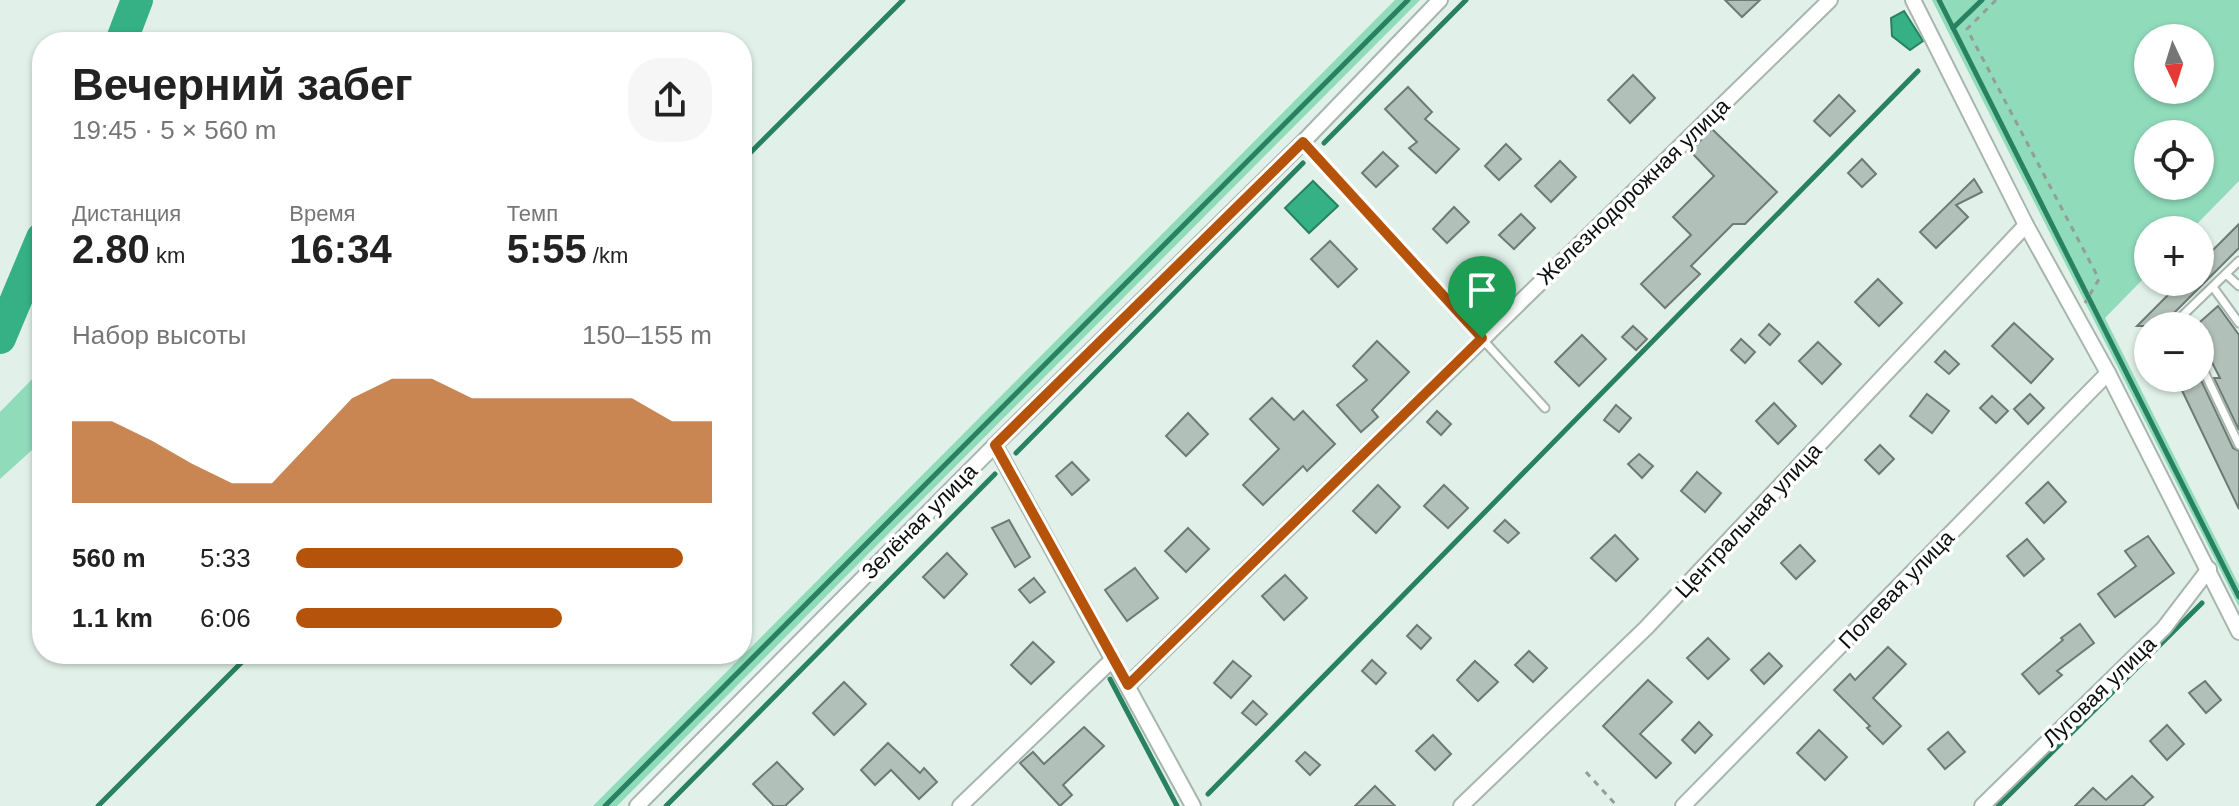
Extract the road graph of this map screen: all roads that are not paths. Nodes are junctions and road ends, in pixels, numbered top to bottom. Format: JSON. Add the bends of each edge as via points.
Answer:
{"nodes":[{"id":1,"x":1440,"y":0,"type":"edge"},
{"id":2,"x":1830,"y":0,"type":"edge"},
{"id":3,"x":1913,"y":0,"type":"edge"},
{"id":4,"x":1303,"y":142,"type":"junction"},
{"id":5,"x":2026,"y":225,"type":"junction"},
{"id":6,"x":2239,"y":261,"type":"edge"},
{"id":7,"x":2226,"y":274,"type":"junction"},
{"id":8,"x":2214,"y":286,"type":"edge"},
{"id":9,"x":2239,"y":286,"type":"edge"},
{"id":10,"x":2214,"y":288,"type":"edge"},
{"id":11,"x":2203,"y":296,"type":"edge"},
{"id":12,"x":2186,"y":312,"type":"edge"},
{"id":13,"x":2239,"y":323,"type":"edge"},
{"id":14,"x":1482,"y":338,"type":"junction"},
{"id":15,"x":2108,"y":373,"type":"junction"},
{"id":16,"x":2214,"y":392,"type":"edge"},
{"id":17,"x":1545,"y":408,"type":"dead end"},
{"id":18,"x":995,"y":445,"type":"junction"},
{"id":19,"x":2239,"y":445,"type":"edge"},
{"id":20,"x":2209,"y":569,"type":"junction"},
{"id":21,"x":2239,"y":632,"type":"edge"},
{"id":22,"x":1113,"y":659,"type":"junction"},
{"id":23,"x":1128,"y":685,"type":"junction"},
{"id":24,"x":637,"y":806,"type":"edge"},
{"id":25,"x":960,"y":806,"type":"edge"},
{"id":26,"x":1193,"y":806,"type":"edge"},
{"id":27,"x":1461,"y":806,"type":"edge"},
{"id":28,"x":1683,"y":806,"type":"edge"},
{"id":29,"x":1982,"y":806,"type":"edge"}],
"edges":[{"from":1,"to":4,"type":"street","name":"Зелёная улица"},
{"from":2,"to":14,"type":"street","name":"Железнодорожная улица"},
{"from":3,"to":5,"type":"street"},
{"from":4,"to":14,"type":"lane"},
{"from":4,"to":18,"type":"street","name":"Зелёная улица"},
{"from":5,"to":15,"type":"street"},
{"from":5,"to":27,"type":"street","name":"Центральная улица","via":[[1646,628]]},
{"from":6,"to":7,"type":"lane"},
{"from":7,"to":8,"type":"lane"},
{"from":7,"to":9,"type":"lane"},
{"from":10,"to":13,"type":"lane"},
{"from":11,"to":12,"type":"lane"},
{"from":14,"to":17,"type":"lane"},
{"from":14,"to":23,"type":"street","name":"Железнодорожная улица"},
{"from":15,"to":20,"type":"street"},
{"from":15,"to":28,"type":"street","name":"Полевая улица"},
{"from":16,"to":19,"type":"lane"},
{"from":18,"to":22,"type":"street"},
{"from":18,"to":24,"type":"street","name":"Зелёная улица"},
{"from":20,"to":21,"type":"street"},
{"from":20,"to":29,"type":"street","name":"Луговая улица","via":[[2164,628]]},
{"from":22,"to":23,"type":"street"},
{"from":22,"to":25,"type":"street"},
{"from":23,"to":26,"type":"street"}]}
